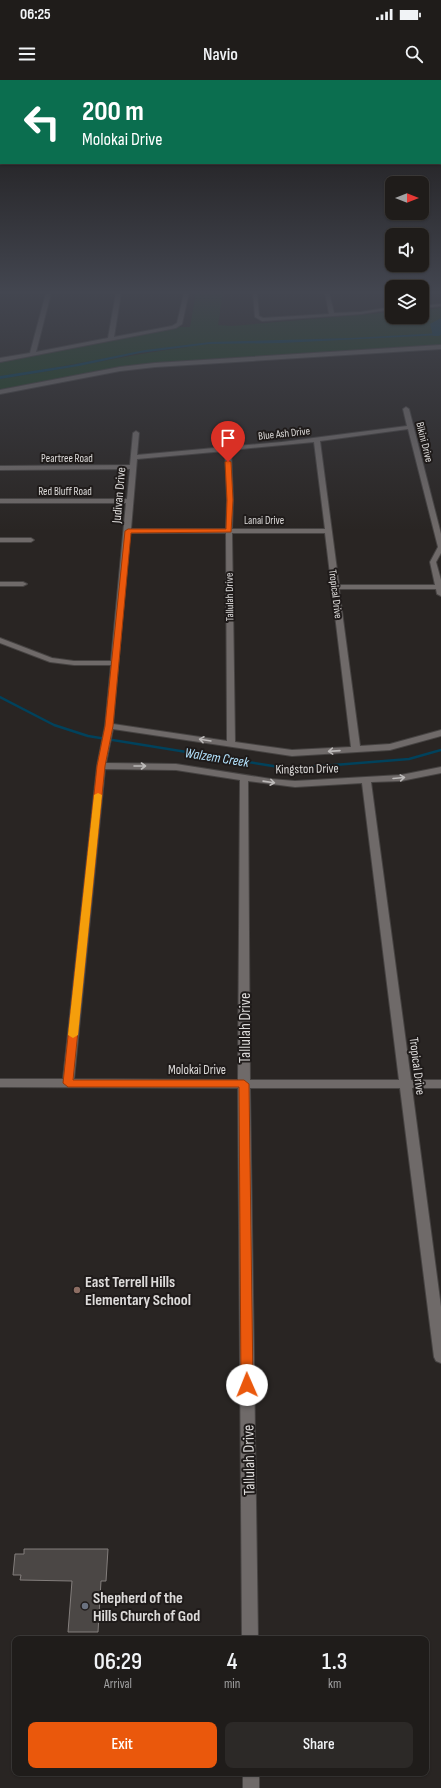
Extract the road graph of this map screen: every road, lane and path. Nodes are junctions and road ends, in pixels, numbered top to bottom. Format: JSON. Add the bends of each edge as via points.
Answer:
{"nodes":[{"id":1,"x":106,"y":372,"type":"edge"},
{"id":2,"x":0,"y":392,"type":"edge"},
{"id":3,"x":406,"y":410,"type":"dead end"},
{"id":4,"x":411,"y":427,"type":"junction"},
{"id":5,"x":136,"y":433,"type":"dead end"},
{"id":6,"x":317,"y":440,"type":"junction"},
{"id":7,"x":228,"y":449,"type":"junction"},
{"id":8,"x":135,"y":457,"type":"junction"},
{"id":9,"x":0,"y":468,"type":"edge"},
{"id":10,"x":134,"y":468,"type":"junction"},
{"id":11,"x":0,"y":501,"type":"edge"},
{"id":12,"x":130,"y":501,"type":"junction"},
{"id":13,"x":128,"y":531,"type":"junction"},
{"id":14,"x":229,"y":531,"type":"junction"},
{"id":15,"x":328,"y":531,"type":"junction"},
{"id":16,"x":0,"y":540,"type":"edge"},
{"id":17,"x":31,"y":540,"type":"dead end"},
{"id":18,"x":0,"y":584,"type":"edge"},
{"id":19,"x":23,"y":584,"type":"dead end"},
{"id":20,"x":335,"y":587,"type":"junction"},
{"id":21,"x":440,"y":587,"type":"edge"},
{"id":22,"x":441,"y":594,"type":"edge"},
{"id":23,"x":0,"y":640,"type":"edge"},
{"id":24,"x":115,"y":662,"type":"junction"},
{"id":25,"x":108,"y":730,"type":"junction"},
{"id":26,"x":441,"y":733,"type":"edge"},
{"id":27,"x":231,"y":744,"type":"junction"},
{"id":28,"x":356,"y":749,"type":"junction"},
{"id":29,"x":101,"y":766,"type":"junction"},
{"id":30,"x":441,"y":770,"type":"edge"},
{"id":31,"x":244,"y":778,"type":"junction"},
{"id":32,"x":366,"y":779,"type":"junction"},
{"id":33,"x":0,"y":1083,"type":"edge"},
{"id":34,"x":68,"y":1083,"type":"junction"},
{"id":35,"x":244,"y":1084,"type":"junction"},
{"id":36,"x":406,"y":1084,"type":"junction"},
{"id":37,"x":441,"y":1084,"type":"edge"},
{"id":38,"x":441,"y":1357,"type":"edge"},
{"id":39,"x":250,"y":1636,"type":"edge"},
{"id":40,"x":251,"y":1776,"type":"edge"},
{"id":41,"x":252,"y":1788,"type":"edge"}],
"edges":[{"from":1,"to":2,"type":"street"},
{"from":3,"to":4,"type":"street","name":"Bikini Drive"},
{"from":4,"to":6,"type":"street","name":"Blue Ash Drive"},
{"from":4,"to":21,"type":"street","name":"Bikini Drive","via":[[440,547],[433,562]]},
{"from":5,"to":8,"type":"street","name":"Judivan Drive"},
{"from":6,"to":7,"type":"street","name":"Blue Ash Drive"},
{"from":6,"to":15,"type":"street","name":"Tropical Drive"},
{"from":7,"to":8,"type":"street","name":"Blue Ash Drive"},
{"from":7,"to":14,"type":"street","name":"Tallulah Drive"},
{"from":8,"to":10,"type":"street","name":"Judivan Drive"},
{"from":9,"to":10,"type":"street","name":"Peartree Road"},
{"from":10,"to":12,"type":"street","name":"Judivan Drive"},
{"from":11,"to":12,"type":"street","name":"Red Bluff Road"},
{"from":12,"to":13,"type":"street","name":"Judivan Drive"},
{"from":13,"to":14,"type":"street","name":"Lanai Drive"},
{"from":13,"to":24,"type":"street","name":"Judivan Drive"},
{"from":14,"to":15,"type":"street","name":"Lanai Drive"},
{"from":14,"to":27,"type":"street","name":"Tallulah Drive"},
{"from":15,"to":20,"type":"street","name":"Tropical Drive"},
{"from":16,"to":17,"type":"street"},
{"from":18,"to":19,"type":"street"},
{"from":20,"to":21,"type":"street"},
{"from":20,"to":28,"type":"street","name":"Tropical Drive"},
{"from":21,"to":22,"type":"street","name":"Bikini Drive"},
{"from":23,"to":24,"type":"street","via":[[50,660]]},
{"from":24,"to":25,"type":"street","name":"Judivan Drive"},
{"from":27,"to":25,"type":"street","name":"Kingston Drive","one_way":true},
{"from":25,"to":29,"type":"street","name":"Judivan Drive"},
{"from":26,"to":28,"type":"street","name":"Kingston Drive","via":[[390,747]]},
{"from":28,"to":27,"type":"street","name":"Kingston Drive","one_way":true,"via":[[292,753]]},
{"from":29,"to":31,"type":"street","name":"Kingston Drive","one_way":true,"via":[[170,767]]},
{"from":29,"to":34,"type":"street","name":"Judivan Drive"},
{"from":32,"to":30,"type":"street","name":"Kingston Drive","one_way":true,"via":[[401,778]]},
{"from":31,"to":32,"type":"street","name":"Kingston Drive","one_way":true,"via":[[295,784]]},
{"from":31,"to":35,"type":"street","name":"Tallulah Drive"},
{"from":32,"to":36,"type":"street","name":"Tropical Drive"},
{"from":33,"to":34,"type":"street","name":"Molokai Drive"},
{"from":34,"to":35,"type":"street","name":"Molokai Drive"},
{"from":35,"to":36,"type":"street","name":"Molokai Drive"},
{"from":35,"to":39,"type":"street","name":"Tallulah Drive"},
{"from":36,"to":37,"type":"street","name":"Molokai Drive"},
{"from":36,"to":38,"type":"street","name":"Tropical Drive"},
{"from":40,"to":41,"type":"street"}]}
